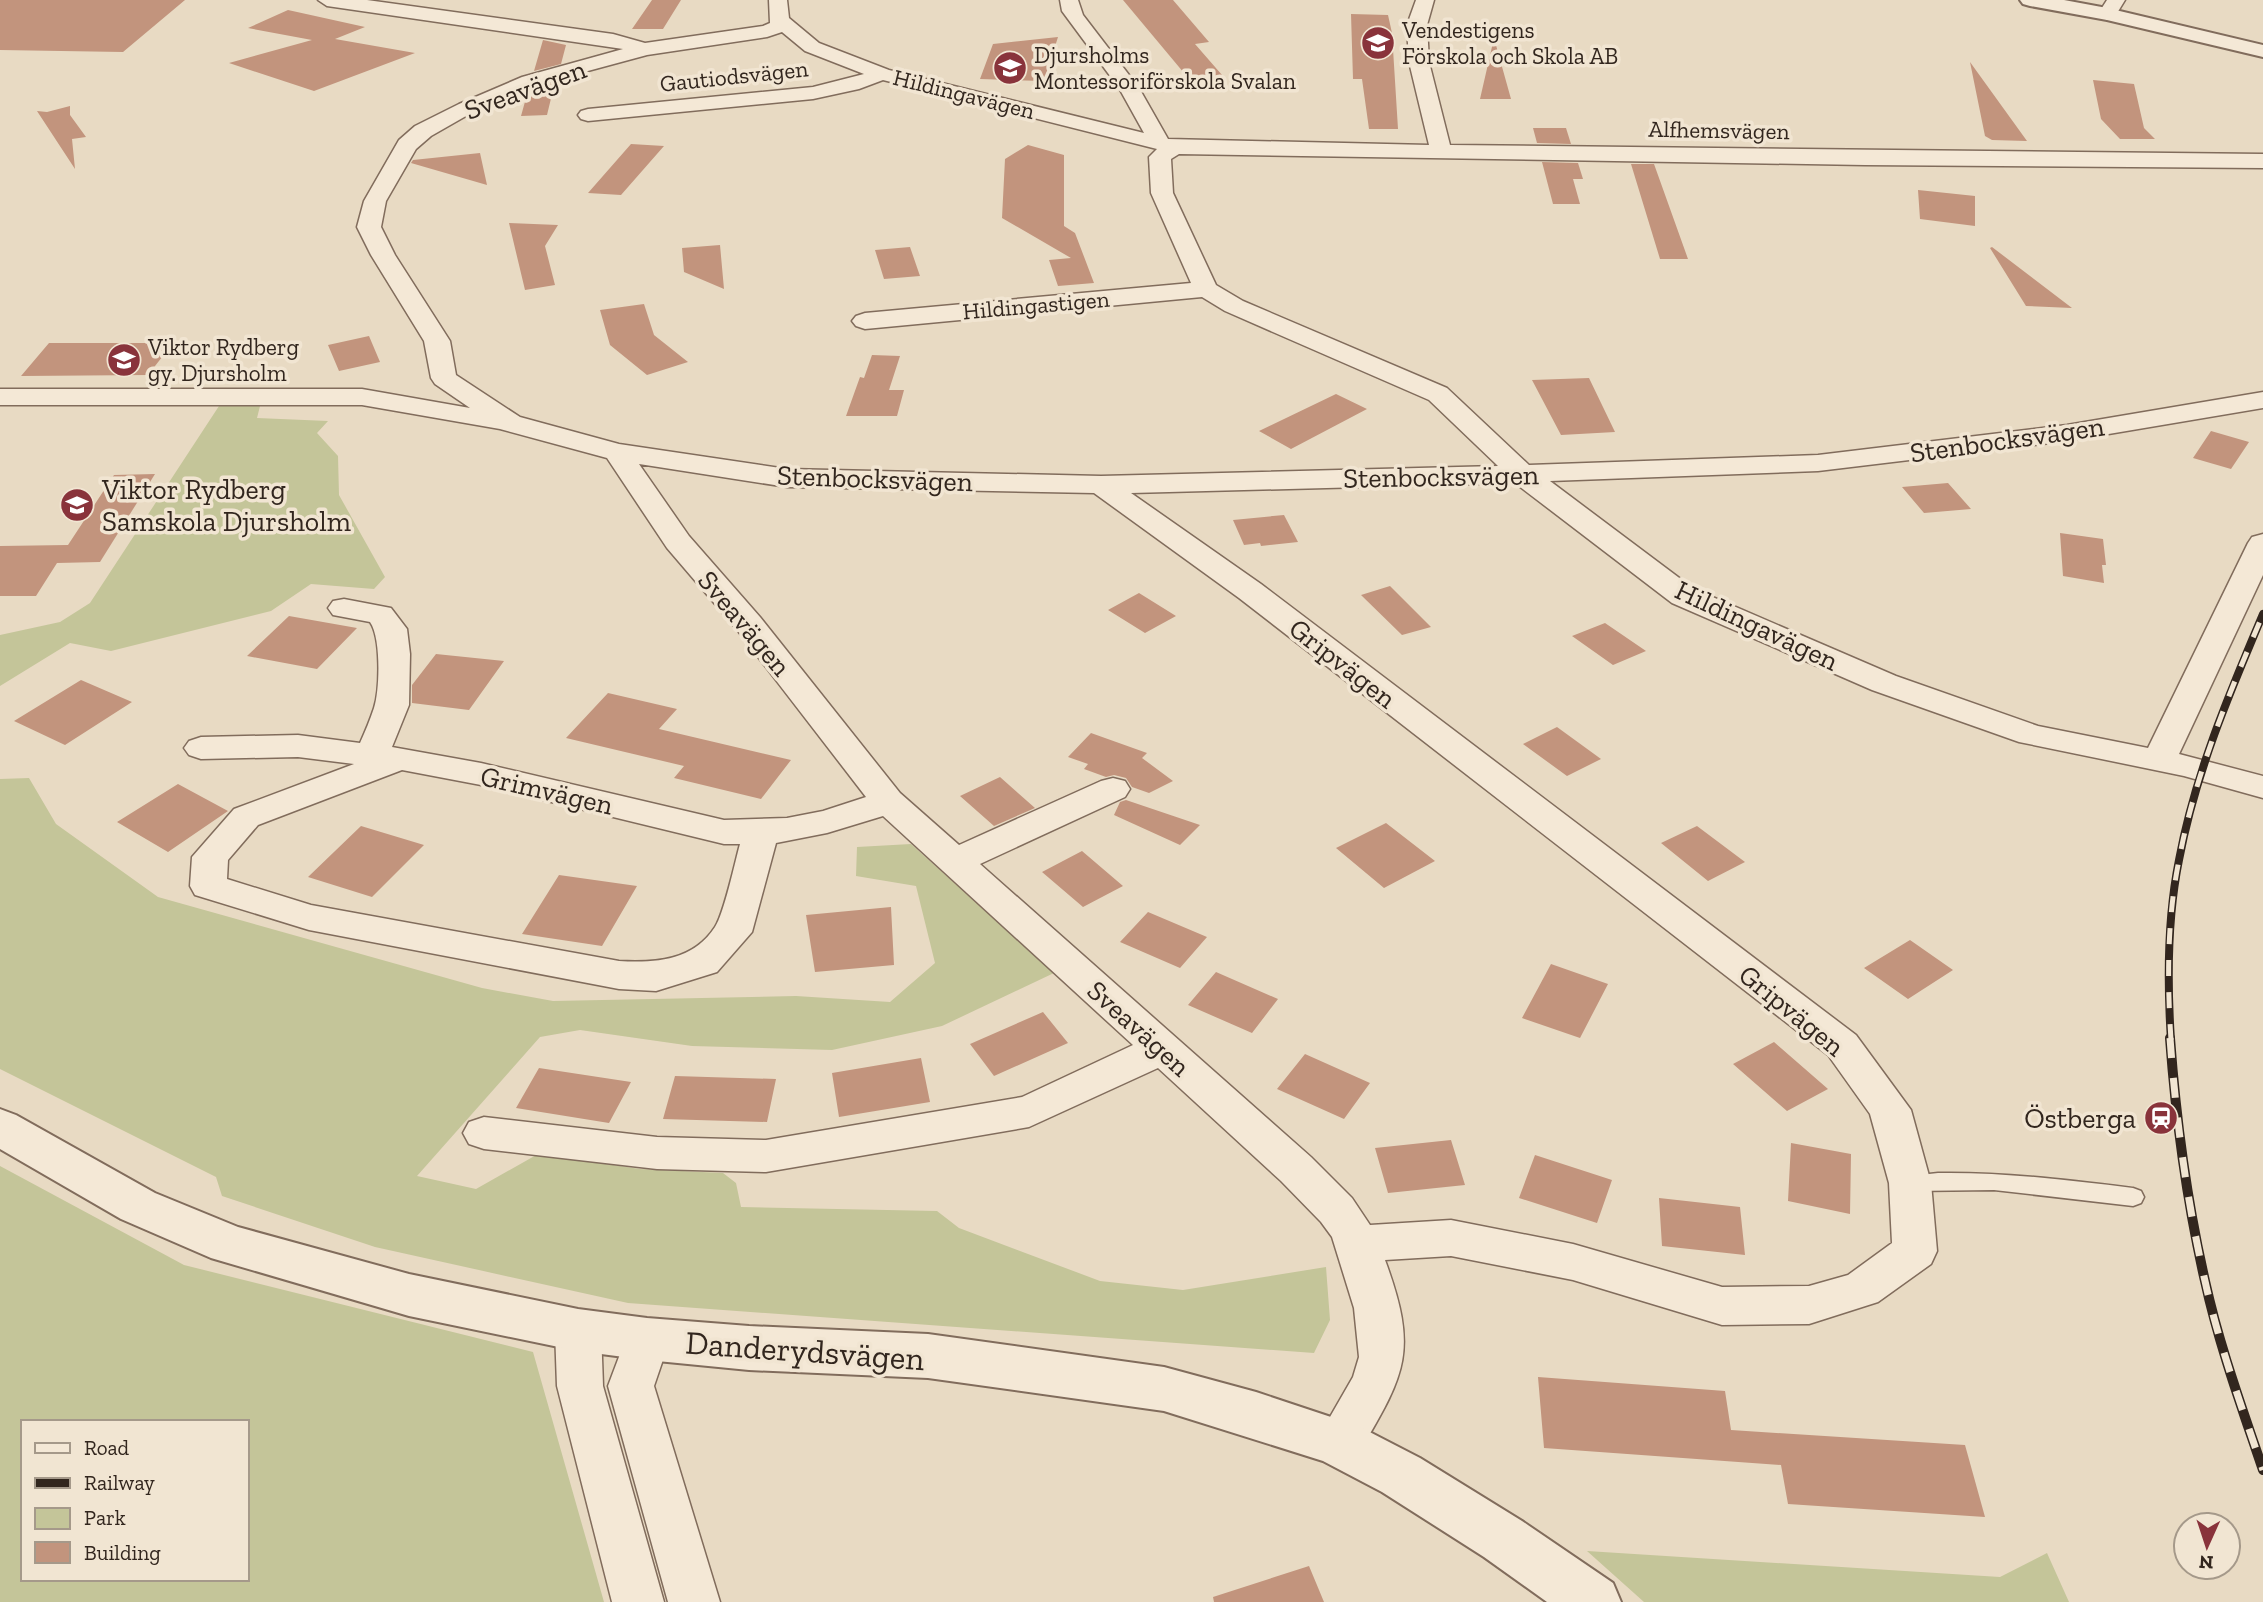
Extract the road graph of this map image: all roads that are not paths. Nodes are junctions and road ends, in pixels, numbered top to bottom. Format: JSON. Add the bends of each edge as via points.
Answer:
{"nodes":[{"id":1,"x":327,"y":0,"type":"edge"},
{"id":2,"x":1069,"y":0,"type":"edge"},
{"id":3,"x":1425,"y":0,"type":"edge"},
{"id":4,"x":2030,"y":0,"type":"edge"},
{"id":5,"x":2111,"y":7,"type":"edge"},
{"id":6,"x":779,"y":10,"type":"edge"},
{"id":7,"x":645,"y":49,"type":"junction"},
{"id":8,"x":2263,"y":51,"type":"edge"},
{"id":9,"x":882,"y":74,"type":"junction"},
{"id":10,"x":588,"y":115,"type":"dead end"},
{"id":11,"x":1166,"y":144,"type":"junction"},
{"id":12,"x":1441,"y":151,"type":"junction"},
{"id":13,"x":2263,"y":161,"type":"edge"},
{"id":14,"x":1206,"y":289,"type":"junction"},
{"id":15,"x":865,"y":321,"type":"dead end"},
{"id":16,"x":444,"y":378,"type":"junction"},
{"id":17,"x":0,"y":397,"type":"edge"},
{"id":18,"x":362,"y":397,"type":"junction"},
{"id":19,"x":2263,"y":400,"type":"edge"},
{"id":20,"x":510,"y":423,"type":"junction"},
{"id":21,"x":617,"y":452,"type":"junction"},
{"id":22,"x":1522,"y":474,"type":"junction"},
{"id":23,"x":1101,"y":485,"type":"junction"},
{"id":24,"x":2263,"y":543,"type":"edge"},
{"id":25,"x":344,"y":608,"type":"dead end"},
{"id":26,"x":201,"y":748,"type":"dead end"},
{"id":27,"x":386,"y":757,"type":"junction"},
{"id":28,"x":2159,"y":760,"type":"junction"},
{"id":29,"x":2263,"y":788,"type":"edge"},
{"id":30,"x":1112,"y":789,"type":"dead end"},
{"id":31,"x":888,"y":802,"type":"junction"},
{"id":32,"x":761,"y":834,"type":"junction"},
{"id":33,"x":954,"y":862,"type":"junction"},
{"id":34,"x":1162,"y":1049,"type":"junction"},
{"id":35,"x":0,"y":1127,"type":"edge"},
{"id":36,"x":484,"y":1133,"type":"dead end"},
{"id":37,"x":1910,"y":1183,"type":"junction"},
{"id":38,"x":2133,"y":1197,"type":"dead end"},
{"id":39,"x":1355,"y":1244,"type":"junction"},
{"id":40,"x":578,"y":1330,"type":"junction"},
{"id":41,"x":647,"y":1339,"type":"junction"},
{"id":42,"x":1339,"y":1443,"type":"junction"},
{"id":43,"x":638,"y":1602,"type":"edge"},
{"id":44,"x":694,"y":1602,"type":"edge"},
{"id":45,"x":1593,"y":1602,"type":"edge"}],
"edges":[{"from":1,"to":7,"type":"street","via":[[613,40]]},
{"from":2,"to":11,"type":"street","via":[[1074,16]]},
{"from":3,"to":12,"type":"street","via":[[1417,25],[1419,62]]},
{"from":4,"to":5,"type":"street"},
{"from":5,"to":8,"type":"street"},
{"from":6,"to":7,"type":"street","name":"Sveavägen","via":[[780,26],[767,31]]},
{"from":6,"to":9,"type":"street","name":"Hildingavägen","via":[[812,47]]},
{"from":7,"to":16,"type":"street","name":"Sveavägen","via":[[499,92],[423,131],[407,145],[374,201],[369,226],[437,341]]},
{"from":9,"to":10,"type":"street","name":"Gautiodsvägen","via":[[813,93]]},
{"from":9,"to":11,"type":"street","name":"Hildingavägen"},
{"from":11,"to":12,"type":"street","name":"Alfhemsvägen"},
{"from":11,"to":14,"type":"street","via":[[1160,157],[1162,193]]},
{"from":12,"to":13,"type":"street","name":"Alfhemsvägen"},
{"from":14,"to":15,"type":"street","name":"Hildingastigen"},
{"from":14,"to":22,"type":"street","name":"Hildingavägen","via":[[1234,306],[1438,394]]},
{"from":16,"to":18,"type":"street"},
{"from":16,"to":20,"type":"street"},
{"from":17,"to":18,"type":"street"},
{"from":18,"to":20,"type":"street"},
{"from":19,"to":22,"type":"street","name":"Stenbocksvägen","via":[[2067,433],[1818,463]]},
{"from":20,"to":21,"type":"street"},
{"from":21,"to":23,"type":"street","name":"Stenbocksvägen","via":[[787,478]]},
{"from":21,"to":31,"type":"street","name":"Sveavägen","via":[[678,542],[749,624]]},
{"from":22,"to":23,"type":"street","name":"Stenbocksvägen"},
{"from":22,"to":28,"type":"street","name":"Hildingavägen","via":[[1683,596],[1738,621],[1884,683],[2031,735]]},
{"from":23,"to":37,"type":"street","name":"Gripvägen","via":[[1250,591],[1842,1045],[1890,1110]]},
{"from":24,"to":28,"type":"street"},
{"from":25,"to":27,"type":"street","via":[[380,615],[391,629],[394,654]]},
{"from":26,"to":27,"type":"street","name":"Grimvägen","via":[[298,746]]},
{"from":27,"to":32,"type":"street","name":"Grimvägen","via":[[481,774],[724,832]]},
{"from":27,"to":32,"type":"street","via":[[246,817],[210,857],[208,886],[309,917],[620,975],[656,977],[703,962],[733,932]]},
{"from":28,"to":29,"type":"street","name":"Hildingavägen"},
{"from":30,"to":33,"type":"street"},
{"from":31,"to":32,"type":"street","name":"Grimvägen","via":[[840,820]]},
{"from":31,"to":33,"type":"street","name":"Sveavägen"},
{"from":33,"to":34,"type":"street","name":"Sveavägen"},
{"from":34,"to":36,"type":"street","via":[[1029,1111],[766,1156],[657,1153]]},
{"from":34,"to":39,"type":"street","name":"Sveavägen","via":[[1296,1169],[1347,1222]]},
{"from":35,"to":40,"type":"street","name":"Danderydsvägen","via":[[138,1206],[228,1244],[410,1296]]},
{"from":37,"to":38,"type":"lane","via":[[1956,1179],[2038,1184]]},
{"from":37,"to":39,"type":"street","name":"Gripvägen","via":[[1915,1251],[1862,1289],[1809,1305],[1722,1306],[1573,1262],[1451,1238]]},
{"from":39,"to":42,"type":"street","name":"Sveavägen","via":[[1381,1325],[1382,1359]]},
{"from":40,"to":41,"type":"street","name":"Danderydsvägen"},
{"from":40,"to":43,"type":"street","via":[[580,1386]]},
{"from":41,"to":42,"type":"street","name":"Danderydsvägen","via":[[928,1356],[1164,1389]]},
{"from":41,"to":44,"type":"street","via":[[631,1386]]},
{"from":42,"to":45,"type":"street","name":"Danderydsvägen","via":[[1412,1482]]}]}
